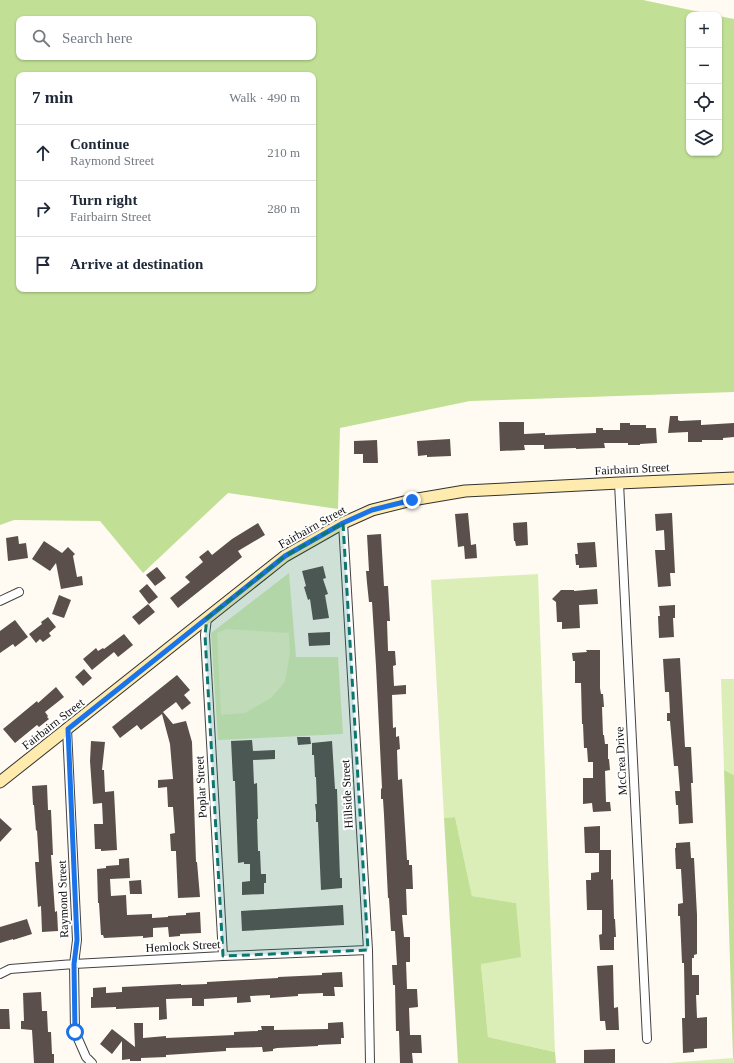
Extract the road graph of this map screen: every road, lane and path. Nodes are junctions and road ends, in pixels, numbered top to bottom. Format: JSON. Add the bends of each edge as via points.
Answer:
{"nodes":[{"id":1,"x":734,"y":478,"type":"edge"},
{"id":2,"x":619,"y":483,"type":"junction"},
{"id":3,"x":343,"y":523,"type":"junction"},
{"id":4,"x":19,"y":592,"type":"dead end"},
{"id":5,"x":0,"y":601,"type":"edge"},
{"id":6,"x":207,"y":618,"type":"junction"},
{"id":7,"x":68,"y":729,"type":"junction"},
{"id":8,"x":0,"y":782,"type":"edge"},
{"id":9,"x":368,"y":950,"type":"junction"},
{"id":10,"x":223,"y":956,"type":"junction"},
{"id":11,"x":74,"y":964,"type":"junction"},
{"id":12,"x":0,"y":974,"type":"edge"},
{"id":13,"x":648,"y":1039,"type":"dead end"},
{"id":14,"x":92,"y":1063,"type":"edge"},
{"id":15,"x":370,"y":1063,"type":"edge"}],
"edges":[{"from":1,"to":2,"type":"main road","name":"Fairbairn Street"},
{"from":2,"to":3,"type":"main road","name":"Fairbairn Street","via":[[465,492],[412,500],[372,510]]},
{"from":2,"to":13,"type":"street","name":"McCrea Drive"},
{"from":3,"to":6,"type":"main road","name":"Fairbairn Street","via":[[285,556]]},
{"from":3,"to":9,"type":"street","name":"Hillside Street"},
{"from":4,"to":5,"type":"street"},
{"from":6,"to":7,"type":"main road","name":"Fairbairn Street"},
{"from":6,"to":10,"type":"street","name":"Poplar Street","via":[[205,635]]},
{"from":7,"to":8,"type":"main road","name":"Fairbairn Street"},
{"from":7,"to":11,"type":"street","name":"Raymond Street","via":[[77,940]]},
{"from":9,"to":10,"type":"street","name":"Hemlock Street"},
{"from":9,"to":15,"type":"street","name":"Hillside Street"},
{"from":10,"to":11,"type":"street","name":"Hemlock Street"},
{"from":11,"to":12,"type":"street","name":"Hemlock Street","via":[[10,969]]},
{"from":11,"to":14,"type":"street","name":"Raymond Street","via":[[75,1032],[86,1057]]}]}
